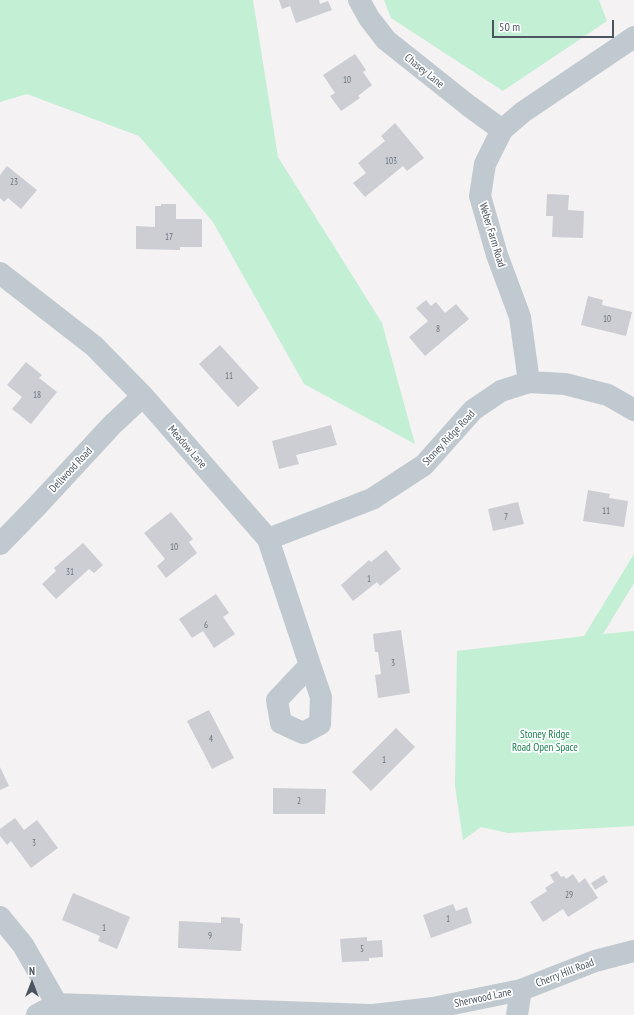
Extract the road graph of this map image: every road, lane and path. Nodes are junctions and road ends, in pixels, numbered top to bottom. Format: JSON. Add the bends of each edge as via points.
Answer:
{"nodes":[{"id":1,"x":359,"y":0,"type":"edge"},
{"id":2,"x":634,"y":37,"type":"edge"},
{"id":3,"x":502,"y":130,"type":"junction"},
{"id":4,"x":0,"y":273,"type":"edge"},
{"id":5,"x":529,"y":382,"type":"junction"},
{"id":6,"x":143,"y":396,"type":"junction"},
{"id":7,"x":634,"y":410,"type":"edge"},
{"id":8,"x":268,"y":539,"type":"junction"},
{"id":9,"x":0,"y":544,"type":"edge"},
{"id":10,"x":310,"y":665,"type":"dead end"},
{"id":11,"x":0,"y":917,"type":"edge"},
{"id":12,"x":634,"y":952,"type":"edge"},
{"id":13,"x":521,"y":990,"type":"junction"},
{"id":14,"x":57,"y":1004,"type":"junction"},
{"id":15,"x":37,"y":1015,"type":"edge"},
{"id":16,"x":370,"y":1015,"type":"edge"},
{"id":17,"x":373,"y":1015,"type":"edge"},
{"id":18,"x":517,"y":1015,"type":"edge"}],
"edges":[{"from":1,"to":3,"type":"street","name":"Chasey Lane","via":[[386,40]]},
{"from":2,"to":3,"type":"street","name":"Weber Farm Road","via":[[523,112]]},
{"from":3,"to":5,"type":"street","name":"Weber Farm Road","via":[[485,164],[480,196],[497,255],[520,317]]},
{"from":4,"to":6,"type":"street","name":"Meadow Lane","via":[[94,346]]},
{"from":5,"to":7,"type":"street","name":"Stoney Ridge Road","via":[[565,384],[608,395]]},
{"from":5,"to":8,"type":"street","name":"Stoney Ridge Road","via":[[501,391],[474,410],[424,465],[372,499]]},
{"from":6,"to":8,"type":"street","name":"Meadow Lane"},
{"from":6,"to":9,"type":"street","name":"Dellwood Road","via":[[112,425]]},
{"from":8,"to":10,"type":"street","name":"Meadow Lane"},
{"from":11,"to":14,"type":"street","via":[[23,945]]},
{"from":12,"to":13,"type":"street","name":"Cherry Hill Road","via":[[595,961]]},
{"from":13,"to":17,"type":"street","name":"Sherwood Lane","via":[[433,1008]]},
{"from":13,"to":18,"type":"street"},
{"from":14,"to":15,"type":"street"},
{"from":14,"to":16,"type":"street"}]}
